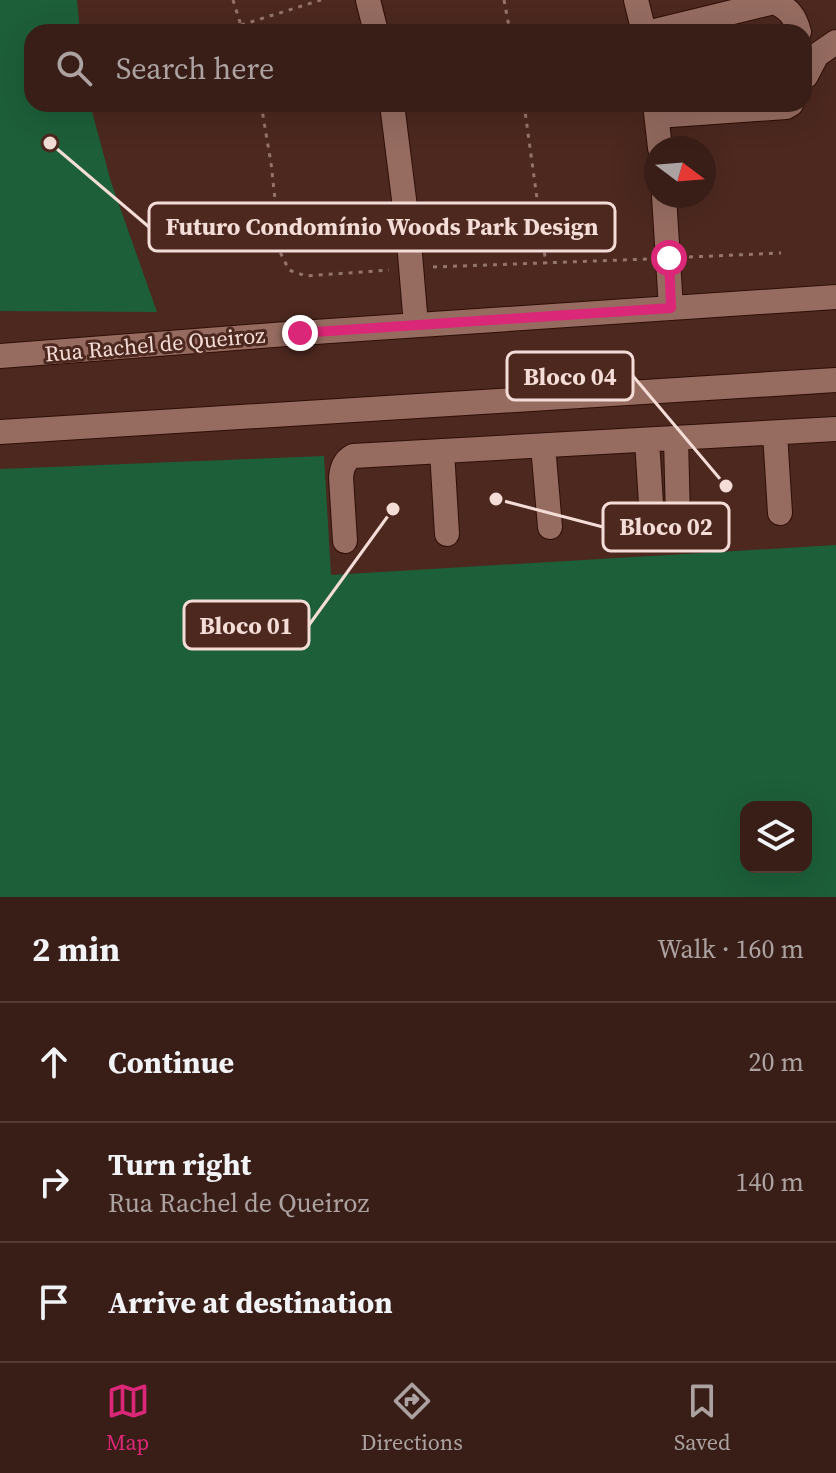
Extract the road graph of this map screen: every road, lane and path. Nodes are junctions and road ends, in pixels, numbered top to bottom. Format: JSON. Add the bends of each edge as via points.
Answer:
{"nodes":[{"id":1,"x":233,"y":0,"type":"edge"},
{"id":2,"x":321,"y":0,"type":"edge"},
{"id":3,"x":368,"y":0,"type":"edge"},
{"id":4,"x":504,"y":0,"type":"edge"},
{"id":5,"x":636,"y":0,"type":"edge"},
{"id":6,"x":241,"y":24,"type":"edge"},
{"id":7,"x":244,"y":24,"type":"edge"},
{"id":8,"x":374,"y":24,"type":"edge"},
{"id":9,"x":508,"y":24,"type":"edge"},
{"id":10,"x":642,"y":24,"type":"edge"},
{"id":11,"x":682,"y":24,"type":"edge"},
{"id":12,"x":798,"y":24,"type":"edge"},
{"id":13,"x":812,"y":39,"type":"edge"},
{"id":14,"x":812,"y":64,"type":"edge"},
{"id":15,"x":262,"y":112,"type":"edge"},
{"id":16,"x":393,"y":112,"type":"edge"},
{"id":17,"x":525,"y":112,"type":"edge"},
{"id":18,"x":656,"y":112,"type":"edge"},
{"id":19,"x":659,"y":136,"type":"edge"},
{"id":20,"x":665,"y":208,"type":"edge"},
{"id":21,"x":781,"y":253,"type":"dead end"},
{"id":22,"x":669,"y":258,"type":"junction"},
{"id":23,"x":546,"y":264,"type":"junction"},
{"id":24,"x":410,"y":268,"type":"junction"},
{"id":25,"x":836,"y":297,"type":"edge"},
{"id":26,"x":671,"y":308,"type":"junction"},
{"id":27,"x":416,"y":325,"type":"junction"},
{"id":28,"x":0,"y":356,"type":"edge"},
{"id":29,"x":836,"y":380,"type":"edge"},
{"id":30,"x":836,"y":429,"type":"edge"},
{"id":31,"x":0,"y":432,"type":"edge"},
{"id":32,"x":775,"y":433,"type":"junction"},
{"id":33,"x":676,"y":438,"type":"junction"},
{"id":34,"x":647,"y":440,"type":"junction"},
{"id":35,"x":543,"y":446,"type":"junction"},
{"id":36,"x":442,"y":451,"type":"junction"},
{"id":37,"x":780,"y":513,"type":"dead end"},
{"id":38,"x":678,"y":518,"type":"dead end"},
{"id":39,"x":652,"y":520,"type":"dead end"},
{"id":40,"x":550,"y":527,"type":"dead end"},
{"id":41,"x":447,"y":534,"type":"dead end"},
{"id":42,"x":345,"y":541,"type":"dead end"}],
"edges":[{"from":1,"to":6,"type":"path"},
{"from":2,"to":7,"type":"path"},
{"from":3,"to":8,"type":"street"},
{"from":4,"to":9,"type":"path"},
{"from":5,"to":10,"type":"street"},
{"from":11,"to":12,"type":"street","via":[[774,2]]},
{"from":13,"to":14,"type":"street","via":[[836,42]]},
{"from":15,"to":24,"type":"path","via":[[281,254],[289,270],[306,276]]},
{"from":16,"to":24,"type":"street"},
{"from":17,"to":23,"type":"path"},
{"from":18,"to":19,"type":"street"},
{"from":20,"to":22,"type":"street"},
{"from":21,"to":22,"type":"path"},
{"from":22,"to":23,"type":"path"},
{"from":22,"to":26,"type":"street"},
{"from":23,"to":24,"type":"path"},
{"from":24,"to":27,"type":"street"},
{"from":25,"to":26,"type":"street","name":"Rua Rachel de Queiroz"},
{"from":26,"to":27,"type":"street","name":"Rua Rachel de Queiroz"},
{"from":27,"to":28,"type":"street","name":"Rua Rachel de Queiroz"},
{"from":29,"to":31,"type":"street"},
{"from":30,"to":32,"type":"street"},
{"from":32,"to":33,"type":"street"},
{"from":32,"to":37,"type":"street"},
{"from":33,"to":34,"type":"street"},
{"from":33,"to":38,"type":"street"},
{"from":34,"to":35,"type":"street"},
{"from":34,"to":39,"type":"street"},
{"from":35,"to":36,"type":"street"},
{"from":35,"to":40,"type":"street"},
{"from":36,"to":41,"type":"street"},
{"from":36,"to":42,"type":"street","via":[[347,460],[341,477]]}]}
